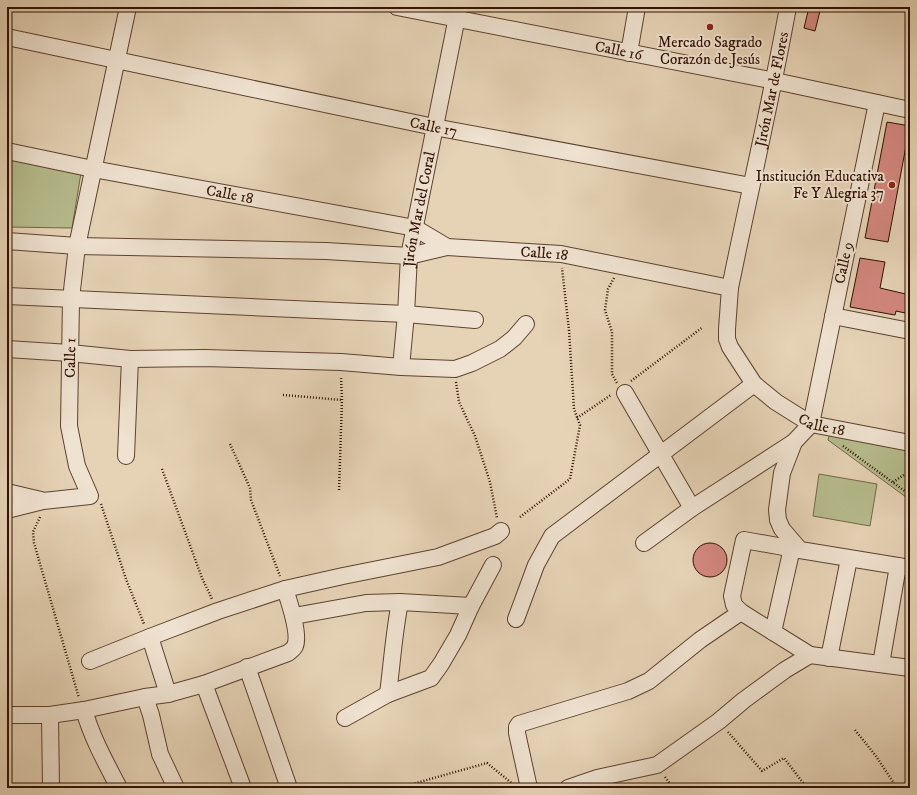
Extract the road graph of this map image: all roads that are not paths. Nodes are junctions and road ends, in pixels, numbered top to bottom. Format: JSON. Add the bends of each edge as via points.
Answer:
{"nodes":[{"id":1,"x":128,"y":7,"type":"edge"},
{"id":2,"x":397,"y":7,"type":"edge"},
{"id":3,"x":637,"y":7,"type":"edge"},
{"id":4,"x":788,"y":7,"type":"edge"},
{"id":5,"x":457,"y":13,"type":"edge"},
{"id":6,"x":7,"y":37,"type":"edge"},
{"id":7,"x":629,"y":53,"type":"junction"},
{"id":8,"x":118,"y":59,"type":"junction"},
{"id":9,"x":775,"y":81,"type":"junction"},
{"id":10,"x":877,"y":103,"type":"junction"},
{"id":11,"x":910,"y":110,"type":"edge"},
{"id":12,"x":434,"y":127,"type":"junction"},
{"id":13,"x":7,"y":151,"type":"edge"},
{"id":14,"x":93,"y":169,"type":"junction"},
{"id":15,"x":751,"y":186,"type":"junction"},
{"id":16,"x":415,"y":228,"type":"junction"},
{"id":17,"x":7,"y":241,"type":"edge"},
{"id":18,"x":77,"y":246,"type":"junction"},
{"id":19,"x":447,"y":247,"type":"junction"},
{"id":20,"x":409,"y":256,"type":"junction"},
{"id":21,"x":730,"y":288,"type":"junction"},
{"id":22,"x":7,"y":296,"type":"edge"},
{"id":23,"x":71,"y":299,"type":"junction"},
{"id":24,"x":406,"y":314,"type":"junction"},
{"id":25,"x":832,"y":316,"type":"junction"},
{"id":26,"x":475,"y":320,"type":"dead end"},
{"id":27,"x":526,"y":324,"type":"dead end"},
{"id":28,"x":910,"y":331,"type":"edge"},
{"id":29,"x":7,"y":349,"type":"edge"},
{"id":30,"x":70,"y":353,"type":"junction"},
{"id":31,"x":130,"y":359,"type":"junction"},
{"id":32,"x":401,"y":367,"type":"junction"},
{"id":33,"x":754,"y":384,"type":"junction"},
{"id":34,"x":621,"y":389,"type":"road end"},
{"id":35,"x":811,"y":424,"type":"junction"},
{"id":36,"x":794,"y":442,"type":"junction"},
{"id":37,"x":910,"y":443,"type":"edge"},
{"id":38,"x":126,"y":456,"type":"dead end"},
{"id":39,"x":660,"y":456,"type":"junction"},
{"id":40,"x":7,"y":492,"type":"edge"},
{"id":41,"x":43,"y":501,"type":"junction"},
{"id":42,"x":692,"y":508,"type":"junction"},
{"id":43,"x":7,"y":510,"type":"edge"},
{"id":44,"x":501,"y":532,"type":"road end"},
{"id":45,"x":644,"y":543,"type":"dead end"},
{"id":46,"x":796,"y":549,"type":"junction"},
{"id":47,"x":849,"y":559,"type":"junction"},
{"id":48,"x":493,"y":565,"type":"dead end"},
{"id":49,"x":904,"y":567,"type":"edge"},
{"id":50,"x":285,"y":590,"type":"junction"},
{"id":51,"x":400,"y":602,"type":"junction"},
{"id":52,"x":471,"y":606,"type":"junction"},
{"id":53,"x":741,"y":612,"type":"junction"},
{"id":54,"x":294,"y":616,"type":"junction"},
{"id":55,"x":516,"y":619,"type":"dead end"},
{"id":56,"x":774,"y":632,"type":"junction"},
{"id":57,"x":150,"y":637,"type":"junction"},
{"id":58,"x":810,"y":655,"type":"junction"},
{"id":59,"x":829,"y":658,"type":"junction"},
{"id":60,"x":90,"y":661,"type":"dead end"},
{"id":61,"x":881,"y":664,"type":"junction"},
{"id":62,"x":247,"y":668,"type":"junction"},
{"id":63,"x":910,"y":668,"type":"edge"},
{"id":64,"x":204,"y":684,"type":"junction"},
{"id":65,"x":168,"y":694,"type":"junction"},
{"id":66,"x":388,"y":694,"type":"junction"},
{"id":67,"x":145,"y":697,"type":"junction"},
{"id":68,"x":84,"y":710,"type":"junction"},
{"id":69,"x":7,"y":715,"type":"edge"},
{"id":70,"x":50,"y":716,"type":"junction"},
{"id":71,"x":345,"y":718,"type":"dead end"},
{"id":72,"x":51,"y":788,"type":"edge"},
{"id":73,"x":120,"y":788,"type":"edge"},
{"id":74,"x":176,"y":788,"type":"edge"},
{"id":75,"x":243,"y":788,"type":"edge"},
{"id":76,"x":288,"y":788,"type":"edge"},
{"id":77,"x":529,"y":788,"type":"edge"},
{"id":78,"x":568,"y":788,"type":"edge"}],
"edges":[{"from":1,"to":8,"type":"street","name":"Calle 1"},
{"from":2,"to":5,"type":"street","name":"Calle 16"},
{"from":3,"to":7,"type":"street"},
{"from":4,"to":9,"type":"street","name":"Jirón Mar de Flores"},
{"from":5,"to":7,"type":"street","name":"Calle 16"},
{"from":5,"to":12,"type":"street","name":"Jirón Mar del Coral"},
{"from":6,"to":8,"type":"street","name":"Calle 17"},
{"from":7,"to":9,"type":"street","name":"Calle 16"},
{"from":8,"to":12,"type":"street","name":"Calle 17"},
{"from":8,"to":14,"type":"street","name":"Calle 1"},
{"from":9,"to":10,"type":"street","name":"Calle 16"},
{"from":9,"to":15,"type":"street","name":"Jirón Mar de Flores"},
{"from":10,"to":11,"type":"street","name":"Calle 16"},
{"from":10,"to":25,"type":"street","name":"Calle 9"},
{"from":12,"to":15,"type":"street","name":"Calle 17"},
{"from":12,"to":16,"type":"street","name":"Jirón Mar del Coral"},
{"from":13,"to":14,"type":"street","name":"Calle 18"},
{"from":14,"to":16,"type":"street","name":"Calle 18"},
{"from":14,"to":18,"type":"street","name":"Calle 1"},
{"from":15,"to":21,"type":"street","name":"Jirón Mar de Flores"},
{"from":16,"to":19,"type":"street","name":"Calle 18"},
{"from":16,"to":20,"type":"street","name":"Jirón Mar del Coral"},
{"from":17,"to":18,"type":"street"},
{"from":18,"to":20,"type":"street","via":[[326,251]]},
{"from":18,"to":23,"type":"street","name":"Calle 1"},
{"from":19,"to":20,"type":"street"},
{"from":19,"to":21,"type":"street","name":"Calle 18","via":[[560,254]]},
{"from":20,"to":24,"type":"street","name":"Jirón Mar del Coral"},
{"from":21,"to":33,"type":"street","name":"Calle 18","via":[[727,339]]},
{"from":22,"to":23,"type":"street"},
{"from":23,"to":24,"type":"street"},
{"from":23,"to":30,"type":"street","name":"Calle 1"},
{"from":24,"to":26,"type":"street"},
{"from":24,"to":32,"type":"street","name":"Jirón Mar del Coral"},
{"from":25,"to":28,"type":"street"},
{"from":25,"to":35,"type":"street","name":"Calle 9"},
{"from":27,"to":32,"type":"street","via":[[500,349],[455,369]]},
{"from":29,"to":30,"type":"street"},
{"from":30,"to":31,"type":"street"},
{"from":30,"to":41,"type":"street","name":"Calle 1","via":[[69,426],[77,466],[90,496]]},
{"from":31,"to":32,"type":"street","via":[[205,358],[341,362]]},
{"from":31,"to":38,"type":"street"},
{"from":33,"to":35,"type":"street","name":"Calle 18","via":[[776,402]]},
{"from":33,"to":39,"type":"street"},
{"from":34,"to":39,"type":"street"},
{"from":35,"to":36,"type":"street"},
{"from":35,"to":37,"type":"street","name":"Calle 18"},
{"from":36,"to":42,"type":"street"},
{"from":36,"to":46,"type":"street","via":[[782,473],[777,510],[782,529]]},
{"from":39,"to":42,"type":"street"},
{"from":39,"to":55,"type":"street","via":[[552,536],[536,565]]},
{"from":40,"to":41,"type":"street"},
{"from":41,"to":43,"type":"street"},
{"from":42,"to":45,"type":"street"},
{"from":44,"to":50,"type":"street","via":[[438,557]]},
{"from":46,"to":47,"type":"street"},
{"from":46,"to":53,"type":"street","via":[[744,540],[732,596],[734,605]]},
{"from":46,"to":56,"type":"street"},
{"from":47,"to":49,"type":"street"},
{"from":47,"to":59,"type":"street"},
{"from":48,"to":52,"type":"street"},
{"from":49,"to":61,"type":"street"},
{"from":50,"to":54,"type":"street"},
{"from":50,"to":57,"type":"street","via":[[218,611]]},
{"from":51,"to":52,"type":"street"},
{"from":51,"to":54,"type":"street","via":[[366,603]]},
{"from":51,"to":66,"type":"street"},
{"from":52,"to":66,"type":"street","via":[[458,635],[431,678]]},
{"from":53,"to":56,"type":"street"},
{"from":53,"to":77,"type":"street","via":[[700,640],[649,681],[628,691],[519,724],[517,733]]},
{"from":54,"to":62,"type":"street","via":[[295,646],[288,653]]},
{"from":56,"to":58,"type":"street"},
{"from":57,"to":60,"type":"street"},
{"from":57,"to":65,"type":"street"},
{"from":58,"to":59,"type":"street"},
{"from":58,"to":78,"type":"street","via":[[785,670],[657,765],[597,778]]},
{"from":59,"to":61,"type":"street"},
{"from":61,"to":63,"type":"street"},
{"from":62,"to":64,"type":"street"},
{"from":62,"to":76,"type":"street"},
{"from":64,"to":65,"type":"street"},
{"from":64,"to":75,"type":"street"},
{"from":65,"to":67,"type":"street"},
{"from":66,"to":71,"type":"street"},
{"from":67,"to":68,"type":"street"},
{"from":67,"to":74,"type":"street","via":[[160,754]]},
{"from":68,"to":70,"type":"street"},
{"from":68,"to":73,"type":"street","via":[[99,749]]},
{"from":69,"to":70,"type":"street"},
{"from":70,"to":72,"type":"street"}]}
